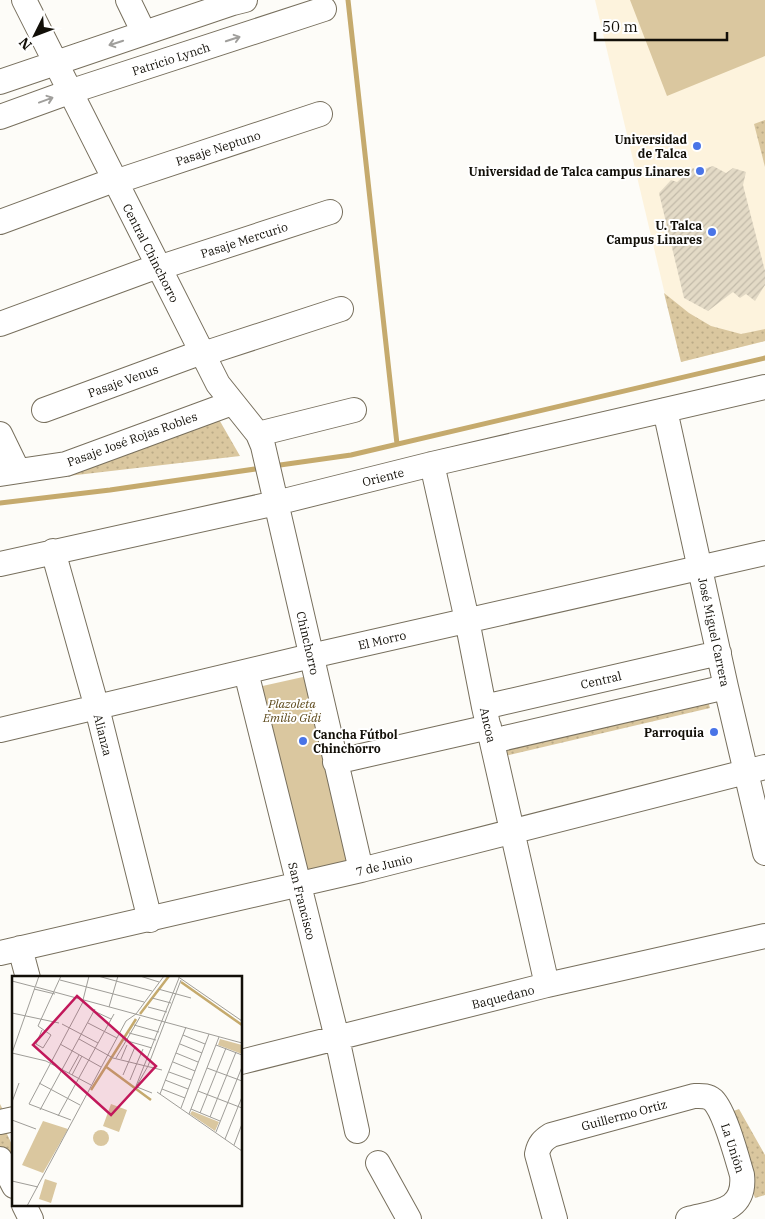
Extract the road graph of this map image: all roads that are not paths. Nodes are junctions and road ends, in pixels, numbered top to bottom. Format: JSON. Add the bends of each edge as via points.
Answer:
{"nodes":[{"id":1,"x":24,"y":0,"type":"edge"},
{"id":2,"x":128,"y":0,"type":"edge"},
{"id":3,"x":237,"y":1,"type":"edge"},
{"id":4,"x":318,"y":3,"type":"edge"},
{"id":5,"x":144,"y":33,"type":"junction"},
{"id":6,"x":55,"y":63,"type":"junction"},
{"id":7,"x":0,"y":82,"type":"edge"},
{"id":8,"x":69,"y":92,"type":"junction"},
{"id":9,"x":320,"y":114,"type":"dead end"},
{"id":10,"x":0,"y":118,"type":"edge"},
{"id":11,"x":114,"y":181,"type":"junction"},
{"id":12,"x":330,"y":212,"type":"dead end"},
{"id":13,"x":0,"y":222,"type":"edge"},
{"id":14,"x":158,"y":267,"type":"junction"},
{"id":15,"x":341,"y":308,"type":"dead end"},
{"id":16,"x":0,"y":324,"type":"edge"},
{"id":17,"x":202,"y":353,"type":"junction"},
{"id":18,"x":765,"y":386,"type":"edge"},
{"id":19,"x":232,"y":403,"type":"junction"},
{"id":20,"x":44,"y":410,"type":"dead end"},
{"id":21,"x":354,"y":410,"type":"dead end"},
{"id":22,"x":665,"y":410,"type":"junction"},
{"id":23,"x":0,"y":434,"type":"edge"},
{"id":24,"x":260,"y":440,"type":"junction"},
{"id":25,"x":432,"y":464,"type":"junction"},
{"id":26,"x":9,"y":472,"type":"edge"},
{"id":27,"x":276,"y":503,"type":"junction"},
{"id":28,"x":53,"y":551,"type":"junction"},
{"id":29,"x":765,"y":553,"type":"edge"},
{"id":30,"x":0,"y":564,"type":"edge"},
{"id":31,"x":700,"y":568,"type":"junction"},
{"id":32,"x":467,"y":620,"type":"junction"},
{"id":33,"x":719,"y":653,"type":"junction"},
{"id":34,"x":310,"y":656,"type":"junction"},
{"id":35,"x":246,"y":672,"type":"junction"},
{"id":36,"x":726,"y":687,"type":"junction"},
{"id":37,"x":97,"y":708,"type":"junction"},
{"id":38,"x":488,"y":725,"type":"junction"},
{"id":39,"x":0,"y":730,"type":"edge"},
{"id":40,"x":335,"y":762,"type":"junction"},
{"id":41,"x":755,"y":770,"type":"edge"},
{"id":42,"x":512,"y":832,"type":"junction"},
{"id":43,"x":765,"y":853,"type":"edge"},
{"id":44,"x":361,"y":870,"type":"junction"},
{"id":45,"x":298,"y":884,"type":"junction"},
{"id":46,"x":150,"y":920,"type":"junction"},
{"id":47,"x":765,"y":936,"type":"edge"},
{"id":48,"x":10,"y":950,"type":"edge"},
{"id":49,"x":27,"y":976,"type":"edge"},
{"id":50,"x":547,"y":986,"type":"junction"},
{"id":51,"x":336,"y":1038,"type":"junction"},
{"id":52,"x":242,"y":1062,"type":"edge"},
{"id":53,"x":713,"y":1100,"type":"joint"},
{"id":54,"x":357,"y":1131,"type":"dead end"},
{"id":55,"x":0,"y":1158,"type":"edge"},
{"id":56,"x":378,"y":1163,"type":"dead end"},
{"id":57,"x":12,"y":1182,"type":"edge"},
{"id":58,"x":24,"y":1206,"type":"edge"},
{"id":59,"x":30,"y":1219,"type":"edge"},
{"id":60,"x":409,"y":1219,"type":"edge"},
{"id":61,"x":555,"y":1219,"type":"edge"},
{"id":62,"x":688,"y":1219,"type":"edge"}],
"edges":[{"from":1,"to":6,"type":"street","name":"Central Chinchorro"},
{"from":2,"to":5,"type":"street"},
{"from":3,"to":5,"type":"street"},
{"from":8,"to":4,"type":"street","name":"Patricio Lynch","one_way":true},
{"from":5,"to":6,"type":"street","one_way":true},
{"from":6,"to":7,"type":"street"},
{"from":6,"to":8,"type":"street","name":"Central Chinchorro"},
{"from":10,"to":8,"type":"street","name":"Patricio Lynch","one_way":true},
{"from":8,"to":11,"type":"street","name":"Central Chinchorro"},
{"from":9,"to":11,"type":"street","name":"Pasaje Neptuno"},
{"from":11,"to":13,"type":"street","name":"Pasaje Neptuno"},
{"from":11,"to":14,"type":"street","name":"Central Chinchorro"},
{"from":12,"to":14,"type":"street","name":"Pasaje Mercurio"},
{"from":14,"to":16,"type":"street","name":"Pasaje Mercurio"},
{"from":14,"to":17,"type":"street","name":"Central Chinchorro"},
{"from":15,"to":17,"type":"street","name":"Pasaje Venus"},
{"from":17,"to":19,"type":"street","name":"Central Chinchorro","via":[[221,390]]},
{"from":17,"to":20,"type":"street","name":"Pasaje Venus"},
{"from":18,"to":22,"type":"street","name":"Oriente"},
{"from":19,"to":24,"type":"street","name":"Central Chinchorro"},
{"from":19,"to":26,"type":"street","name":"Pasaje José Rojas Robles","via":[[66,464]]},
{"from":21,"to":24,"type":"street"},
{"from":22,"to":25,"type":"street","name":"Oriente"},
{"from":22,"to":31,"type":"street","name":"José Miguel Carrera"},
{"from":23,"to":26,"type":"street"},
{"from":24,"to":27,"type":"street","name":"Central Chinchorro"},
{"from":25,"to":27,"type":"street","name":"Oriente"},
{"from":25,"to":32,"type":"street","name":"Ancoa"},
{"from":27,"to":28,"type":"street","name":"Oriente"},
{"from":27,"to":34,"type":"street","name":"Chinchorro"},
{"from":28,"to":30,"type":"street","name":"Oriente"},
{"from":28,"to":37,"type":"street","name":"Alianza"},
{"from":29,"to":31,"type":"street","name":"El Morro"},
{"from":31,"to":32,"type":"street","name":"El Morro"},
{"from":31,"to":33,"type":"street","name":"José Miguel Carrera"},
{"from":32,"to":34,"type":"street","name":"El Morro"},
{"from":32,"to":38,"type":"street","name":"Ancoa"},
{"from":33,"to":36,"type":"street","name":"José Miguel Carrera"},
{"from":33,"to":38,"type":"street","name":"Central"},
{"from":34,"to":35,"type":"street","name":"El Morro"},
{"from":34,"to":40,"type":"street","name":"Chinchorro"},
{"from":35,"to":37,"type":"street","name":"El Morro"},
{"from":35,"to":45,"type":"street","name":"San Francisco"},
{"from":36,"to":38,"type":"street","name":"Central"},
{"from":36,"to":41,"type":"street","name":"José Miguel Carrera"},
{"from":37,"to":39,"type":"street","name":"El Morro"},
{"from":37,"to":46,"type":"street","name":"Alianza"},
{"from":38,"to":40,"type":"street","name":"Central"},
{"from":38,"to":42,"type":"street","name":"Ancoa"},
{"from":40,"to":44,"type":"street","name":"Chinchorro"},
{"from":41,"to":42,"type":"street","name":"7 de Junio"},
{"from":41,"to":43,"type":"street","name":"José Miguel Carrera"},
{"from":42,"to":44,"type":"street","name":"7 de Junio"},
{"from":42,"to":50,"type":"street","name":"Ancoa"},
{"from":44,"to":45,"type":"street","name":"7 de Junio"},
{"from":45,"to":46,"type":"street","name":"7 de Junio"},
{"from":45,"to":51,"type":"street","name":"San Francisco"},
{"from":46,"to":48,"type":"street","name":"7 de Junio"},
{"from":47,"to":50,"type":"street","name":"Baquedano"},
{"from":48,"to":49,"type":"street"},
{"from":50,"to":51,"type":"street","name":"Baquedano"},
{"from":51,"to":52,"type":"street","name":"Baquedano"},
{"from":51,"to":54,"type":"street","name":"San Francisco"},
{"from":53,"to":61,"type":"street","name":"Guillermo Ortiz","via":[[694,1096],[544,1139],[537,1154]]},
{"from":53,"to":62,"type":"street","name":"La Unión","via":[[720,1110],[743,1186],[740,1198],[731,1206]]},
{"from":55,"to":57,"type":"street"},
{"from":56,"to":60,"type":"street"},
{"from":58,"to":59,"type":"street"}]}
